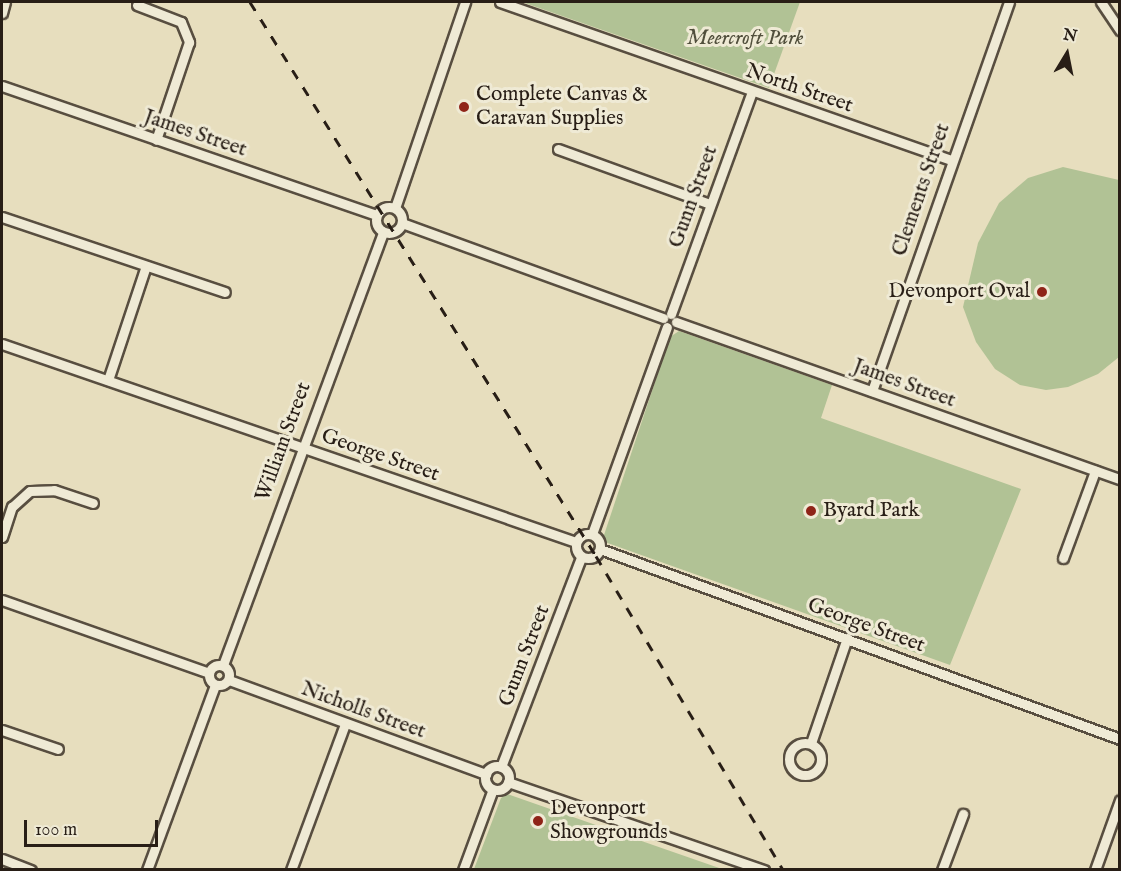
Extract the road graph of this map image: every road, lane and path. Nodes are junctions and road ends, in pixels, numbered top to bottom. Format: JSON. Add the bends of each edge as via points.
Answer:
{"nodes":[{"id":1,"x":5,"y":2,"type":"edge"},
{"id":2,"x":465,"y":2,"type":"edge"},
{"id":3,"x":500,"y":2,"type":"edge"},
{"id":4,"x":1009,"y":2,"type":"edge"},
{"id":5,"x":1101,"y":2,"type":"edge"},
{"id":6,"x":137,"y":5,"type":"dead end"},
{"id":7,"x":2,"y":13,"type":"edge"},
{"id":8,"x":1119,"y":30,"type":"edge"},
{"id":9,"x":2,"y":86,"type":"edge"},
{"id":10,"x":752,"y":92,"type":"junction"},
{"id":11,"x":156,"y":140,"type":"junction"},
{"id":12,"x":558,"y":149,"type":"dead end"},
{"id":13,"x":951,"y":160,"type":"junction"},
{"id":14,"x":710,"y":204,"type":"junction"},
{"id":15,"x":395,"y":208,"type":"junction"},
{"id":16,"x":376,"y":215,"type":"junction"},
{"id":17,"x":2,"y":217,"type":"edge"},
{"id":18,"x":402,"y":223,"type":"junction"},
{"id":19,"x":383,"y":232,"type":"junction"},
{"id":20,"x":146,"y":266,"type":"junction"},
{"id":21,"x":225,"y":291,"type":"dead end"},
{"id":22,"x":669,"y":320,"type":"junction"},
{"id":23,"x":2,"y":344,"type":"edge"},
{"id":24,"x":108,"y":380,"type":"junction"},
{"id":25,"x":872,"y":391,"type":"junction"},
{"id":26,"x":301,"y":446,"type":"junction"},
{"id":27,"x":1095,"y":471,"type":"junction"},
{"id":28,"x":1119,"y":479,"type":"edge"},
{"id":29,"x":93,"y":503,"type":"dead end"},
{"id":30,"x":592,"y":534,"type":"junction"},
{"id":31,"x":2,"y":537,"type":"edge"},
{"id":32,"x":576,"y":542,"type":"junction"},
{"id":33,"x":600,"y":549,"type":"junction"},
{"id":34,"x":582,"y":557,"type":"junction"},
{"id":35,"x":1063,"y":558,"type":"dead end"},
{"id":36,"x":2,"y":600,"type":"edge"},
{"id":37,"x":847,"y":638,"type":"junction"},
{"id":38,"x":223,"y":665,"type":"junction"},
{"id":39,"x":209,"y":673,"type":"junction"},
{"id":40,"x":229,"y":680,"type":"junction"},
{"id":41,"x":215,"y":685,"type":"junction"},
{"id":42,"x":345,"y":724,"type":"junction"},
{"id":43,"x":2,"y":730,"type":"edge"},
{"id":44,"x":1119,"y":739,"type":"edge"},
{"id":45,"x":811,"y":743,"type":"dead end"},
{"id":46,"x":58,"y":749,"type":"dead end"},
{"id":47,"x":501,"y":767,"type":"junction"},
{"id":48,"x":486,"y":774,"type":"junction"},
{"id":49,"x":508,"y":782,"type":"junction"},
{"id":50,"x":493,"y":789,"type":"junction"},
{"id":51,"x":1119,"y":800,"type":"edge"},
{"id":52,"x":963,"y":814,"type":"dead end"},
{"id":53,"x":2,"y":859,"type":"edge"},
{"id":54,"x":18,"y":867,"type":"edge"},
{"id":55,"x":31,"y":870,"type":"edge"},
{"id":56,"x":147,"y":870,"type":"edge"},
{"id":57,"x":291,"y":870,"type":"edge"},
{"id":58,"x":464,"y":870,"type":"edge"},
{"id":59,"x":764,"y":870,"type":"edge"},
{"id":60,"x":942,"y":870,"type":"edge"},
{"id":61,"x":1095,"y":870,"type":"edge"}],
"edges":[{"from":1,"to":7,"type":"street"},
{"from":2,"to":15,"type":"street"},
{"from":3,"to":10,"type":"street","name":"North Street"},
{"from":4,"to":13,"type":"street","name":"Clements Street"},
{"from":5,"to":8,"type":"street"},
{"from":6,"to":11,"type":"street","via":[[181,22],[189,42]]},
{"from":9,"to":11,"type":"street","name":"James Street"},
{"from":10,"to":13,"type":"street","name":"North Street"},
{"from":10,"to":14,"type":"street","name":"Gunn Street"},
{"from":11,"to":16,"type":"street","name":"James Street"},
{"from":12,"to":14,"type":"street"},
{"from":13,"to":25,"type":"street","name":"Clements Street"},
{"from":14,"to":22,"type":"street","name":"Gunn Street"},
{"from":15,"to":16,"type":"street","via":[[382,208]]},
{"from":15,"to":18,"type":"street"},
{"from":16,"to":19,"type":"street","via":[[376,225]]},
{"from":17,"to":20,"type":"street"},
{"from":18,"to":19,"type":"street","via":[[392,233]]},
{"from":18,"to":22,"type":"street","name":"James Street"},
{"from":19,"to":26,"type":"street","name":"William Street"},
{"from":20,"to":21,"type":"street"},
{"from":20,"to":24,"type":"street"},
{"from":22,"to":25,"type":"street","name":"James Street"},
{"from":22,"to":30,"type":"street","name":"Gunn Street"},
{"from":23,"to":24,"type":"street","name":"George Street"},
{"from":24,"to":26,"type":"street","name":"George Street"},
{"from":25,"to":27,"type":"street","name":"James Street"},
{"from":26,"to":32,"type":"street","name":"George Street"},
{"from":26,"to":38,"type":"street","name":"William Street"},
{"from":27,"to":28,"type":"street","name":"James Street"},
{"from":27,"to":35,"type":"street"},
{"from":29,"to":31,"type":"street","via":[[54,490],[30,491],[12,507]]},
{"from":30,"to":32,"type":"street","via":[[583,535]]},
{"from":30,"to":33,"type":"street","via":[[599,539]]},
{"from":32,"to":34,"type":"street"},
{"from":33,"to":34,"type":"street","via":[[593,558]]},
{"from":33,"to":37,"type":"street","name":"George Street"},
{"from":34,"to":47,"type":"street","name":"Gunn Street"},
{"from":36,"to":39,"type":"street"},
{"from":37,"to":44,"type":"street","name":"George Street"},
{"from":37,"to":45,"type":"street"},
{"from":38,"to":39,"type":"street"},
{"from":38,"to":40,"type":"street","via":[[229,671]]},
{"from":39,"to":41,"type":"street"},
{"from":40,"to":41,"type":"street","via":[[222,686]]},
{"from":40,"to":42,"type":"street","name":"Nicholls Street"},
{"from":41,"to":56,"type":"street"},
{"from":42,"to":48,"type":"street","name":"Nicholls Street"},
{"from":42,"to":57,"type":"street"},
{"from":43,"to":46,"type":"street"},
{"from":47,"to":48,"type":"street","via":[[490,768]]},
{"from":47,"to":49,"type":"street"},
{"from":48,"to":50,"type":"street","via":[[486,783]]},
{"from":49,"to":50,"type":"street","via":[[504,788]]},
{"from":49,"to":59,"type":"street"},
{"from":50,"to":58,"type":"street"},
{"from":51,"to":61,"type":"street"},
{"from":52,"to":60,"type":"street"},
{"from":53,"to":54,"type":"street"},
{"from":54,"to":55,"type":"street"}]}
